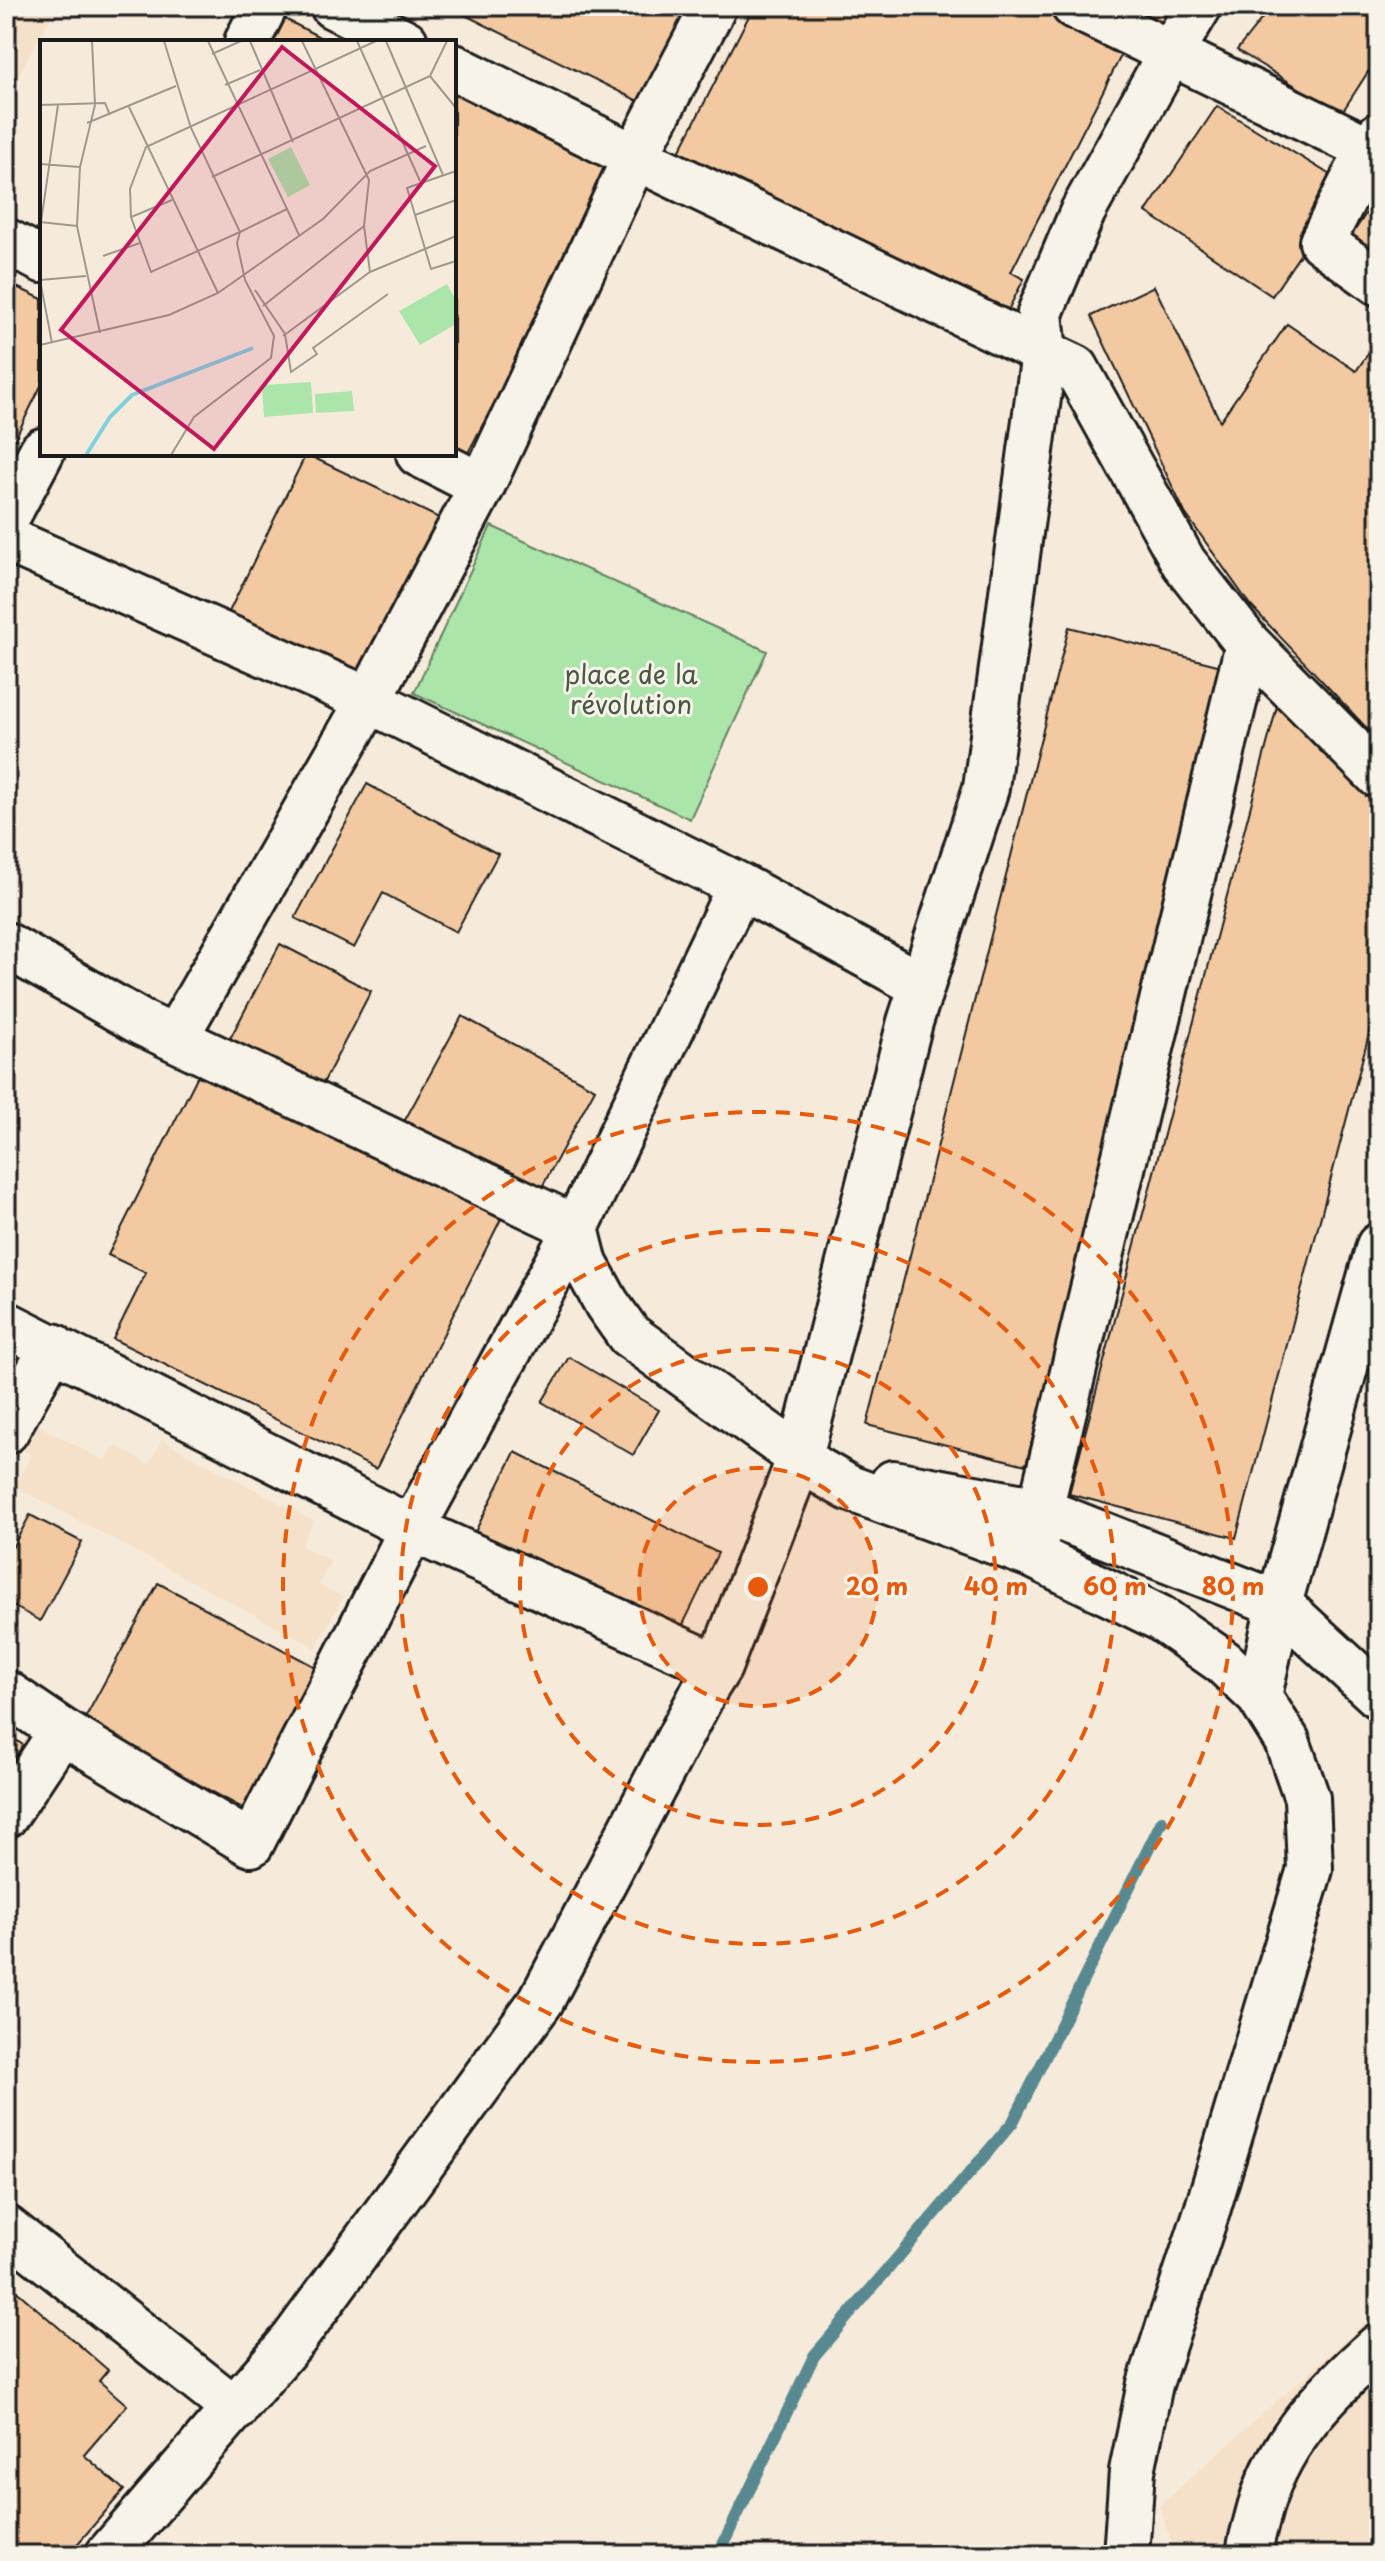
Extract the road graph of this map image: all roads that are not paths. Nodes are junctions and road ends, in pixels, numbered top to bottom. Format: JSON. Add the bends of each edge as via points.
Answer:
{"nodes":[{"id":1,"x":265,"y":6,"type":"edge"},
{"id":2,"x":333,"y":6,"type":"edge"},
{"id":3,"x":714,"y":6,"type":"edge"},
{"id":4,"x":1074,"y":6,"type":"edge"},
{"id":5,"x":1199,"y":6,"type":"edge"},
{"id":6,"x":248,"y":40,"type":"edge"},
{"id":7,"x":401,"y":40,"type":"edge"},
{"id":8,"x":1170,"y":54,"type":"junction"},
{"id":9,"x":456,"y":68,"type":"edge"},
{"id":10,"x":1374,"y":142,"type":"edge"},
{"id":11,"x":635,"y":157,"type":"junction"},
{"id":12,"x":6,"y":241,"type":"edge"},
{"id":13,"x":40,"y":259,"type":"edge"},
{"id":14,"x":1379,"y":283,"type":"edge"},
{"id":15,"x":1044,"y":353,"type":"junction"},
{"id":16,"x":40,"y":455,"type":"edge"},
{"id":17,"x":423,"y":456,"type":"edge"},
{"id":18,"x":482,"y":486,"type":"junction"},
{"id":19,"x":6,"y":519,"type":"edge"},
{"id":20,"x":6,"y":539,"type":"edge"},
{"id":21,"x":1248,"y":644,"type":"junction"},
{"id":22,"x":369,"y":700,"type":"junction"},
{"id":23,"x":1379,"y":776,"type":"edge"},
{"id":24,"x":740,"y":886,"type":"junction"},
{"id":25,"x":6,"y":945,"type":"edge"},
{"id":26,"x":922,"y":986,"type":"junction"},
{"id":27,"x":175,"y":1038,"type":"junction"},
{"id":28,"x":576,"y":1228,"type":"junction"},
{"id":29,"x":1379,"y":1246,"type":"edge"},
{"id":30,"x":6,"y":1324,"type":"edge"},
{"id":31,"x":53,"y":1346,"type":"junction"},
{"id":32,"x":6,"y":1431,"type":"edge"},
{"id":33,"x":808,"y":1463,"type":"junction"},
{"id":34,"x":1040,"y":1510,"type":"junction"},
{"id":35,"x":412,"y":1529,"type":"junction"},
{"id":36,"x":1034,"y":1556,"type":"junction"},
{"id":37,"x":1279,"y":1604,"type":"junction"},
{"id":38,"x":719,"y":1667,"type":"junction"},
{"id":39,"x":6,"y":1693,"type":"edge"},
{"id":40,"x":1259,"y":1696,"type":"junction"},
{"id":41,"x":1379,"y":1696,"type":"edge"},
{"id":42,"x":62,"y":1731,"type":"junction"},
{"id":43,"x":6,"y":1815,"type":"edge"},
{"id":44,"x":6,"y":2228,"type":"edge"},
{"id":45,"x":1379,"y":2346,"type":"edge"},
{"id":46,"x":235,"y":2409,"type":"junction"},
{"id":47,"x":108,"y":2555,"type":"edge"},
{"id":48,"x":1126,"y":2555,"type":"edge"},
{"id":49,"x":1249,"y":2555,"type":"edge"}],
"edges":[{"from":1,"to":6,"type":"street"},
{"from":2,"to":7,"type":"street"},
{"from":3,"to":11,"type":"street"},
{"from":4,"to":8,"type":"street"},
{"from":5,"to":8,"type":"street"},
{"from":8,"to":10,"type":"street"},
{"from":8,"to":15,"type":"street","via":[[1083,211],[1040,313]]},
{"from":9,"to":11,"type":"street"},
{"from":10,"to":14,"type":"street","via":[[1322,242]]},
{"from":11,"to":15,"type":"street"},
{"from":11,"to":18,"type":"street"},
{"from":12,"to":13,"type":"street"},
{"from":15,"to":21,"type":"street","via":[[1076,368],[1184,563]]},
{"from":15,"to":26,"type":"street","via":[[986,788]]},
{"from":16,"to":19,"type":"street"},
{"from":17,"to":18,"type":"street"},
{"from":18,"to":22,"type":"street"},
{"from":20,"to":22,"type":"street"},
{"from":21,"to":23,"type":"street"},
{"from":21,"to":34,"type":"street"},
{"from":22,"to":24,"type":"street"},
{"from":22,"to":27,"type":"street"},
{"from":24,"to":26,"type":"street"},
{"from":24,"to":28,"type":"street"},
{"from":25,"to":27,"type":"street"},
{"from":26,"to":33,"type":"street"},
{"from":27,"to":28,"type":"street"},
{"from":28,"to":33,"type":"street","via":[[585,1264],[629,1335]]},
{"from":28,"to":35,"type":"street"},
{"from":29,"to":37,"type":"street"},
{"from":30,"to":31,"type":"street"},
{"from":31,"to":32,"type":"street"},
{"from":31,"to":35,"type":"street"},
{"from":33,"to":34,"type":"street"},
{"from":33,"to":36,"type":"street","via":[[849,1488]]},
{"from":33,"to":38,"type":"street"},
{"from":34,"to":36,"type":"street"},
{"from":34,"to":37,"type":"street"},
{"from":35,"to":38,"type":"street"},
{"from":35,"to":42,"type":"street","via":[[251,1844]]},
{"from":36,"to":40,"type":"street","via":[[1160,1618],[1223,1662]]},
{"from":37,"to":40,"type":"street"},
{"from":37,"to":41,"type":"street"},
{"from":38,"to":46,"type":"street","via":[[541,2001],[294,2339]]},
{"from":39,"to":42,"type":"street"},
{"from":40,"to":48,"type":"street","via":[[1287,1741],[1307,1798],[1310,1869],[1150,2384],[1132,2471]]},
{"from":42,"to":43,"type":"street"},
{"from":44,"to":46,"type":"street"},
{"from":45,"to":49,"type":"street","via":[[1310,2412],[1282,2454],[1262,2500]]},
{"from":46,"to":47,"type":"street"}]}
